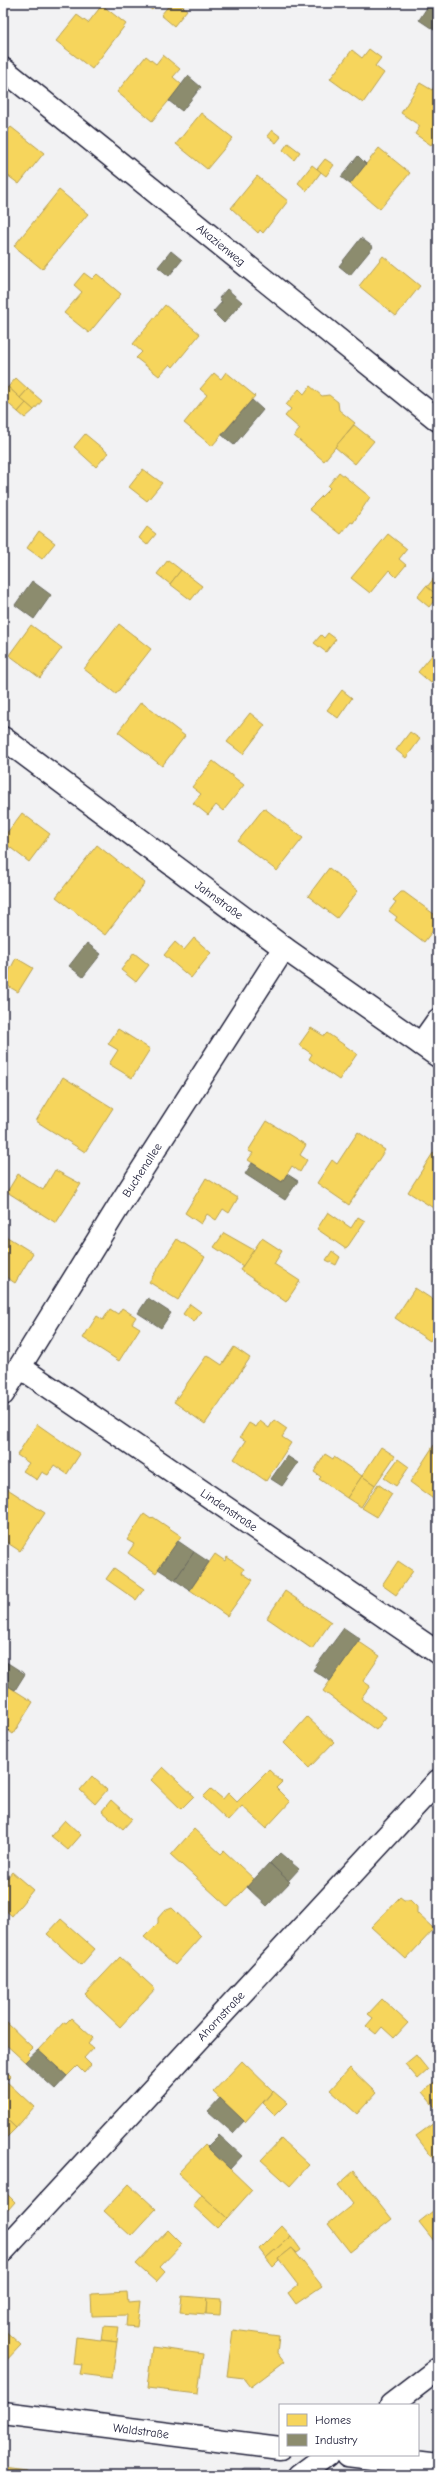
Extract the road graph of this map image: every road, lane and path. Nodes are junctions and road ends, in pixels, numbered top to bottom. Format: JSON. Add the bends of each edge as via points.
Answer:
{"nodes":[{"id":1,"x":3,"y":69,"type":"edge"},
{"id":2,"x":438,"y":420,"type":"edge"},
{"id":3,"x":3,"y":738,"type":"edge"},
{"id":4,"x":284,"y":948,"type":"junction"},
{"id":5,"x":438,"y":1020,"type":"edge"},
{"id":6,"x":429,"y":1050,"type":"edge"},
{"id":7,"x":20,"y":1367,"type":"junction"},
{"id":8,"x":3,"y":1394,"type":"edge"},
{"id":9,"x":438,"y":1653,"type":"edge"},
{"id":10,"x":438,"y":1781,"type":"edge"},
{"id":11,"x":3,"y":2251,"type":"edge"},
{"id":12,"x":438,"y":2369,"type":"edge"},
{"id":13,"x":392,"y":2404,"type":"edge"},
{"id":14,"x":3,"y":2413,"type":"edge"},
{"id":15,"x":279,"y":2448,"type":"edge"},
{"id":16,"x":326,"y":2456,"type":"edge"},
{"id":17,"x":355,"y":2456,"type":"edge"},
{"id":18,"x":438,"y":2466,"type":"edge"},
{"id":19,"x":300,"y":2475,"type":"edge"}],
"edges":[{"from":1,"to":2,"type":"street","name":"Akazienweg"},
{"from":3,"to":4,"type":"street","name":"Jahnstraße"},
{"from":4,"to":6,"type":"street","name":"Jahnstraße"},
{"from":4,"to":7,"type":"street","name":"Buchenallee","via":[[122,1201]]},
{"from":5,"to":6,"type":"street"},
{"from":7,"to":8,"type":"street","name":"Buchenallee"},
{"from":7,"to":9,"type":"street","name":"Lindenstraße"},
{"from":10,"to":11,"type":"street","name":"Ahornstraße"},
{"from":12,"to":13,"type":"street"},
{"from":14,"to":15,"type":"street","name":"Waldstraße"},
{"from":16,"to":19,"type":"street"},
{"from":17,"to":18,"type":"street"}]}
